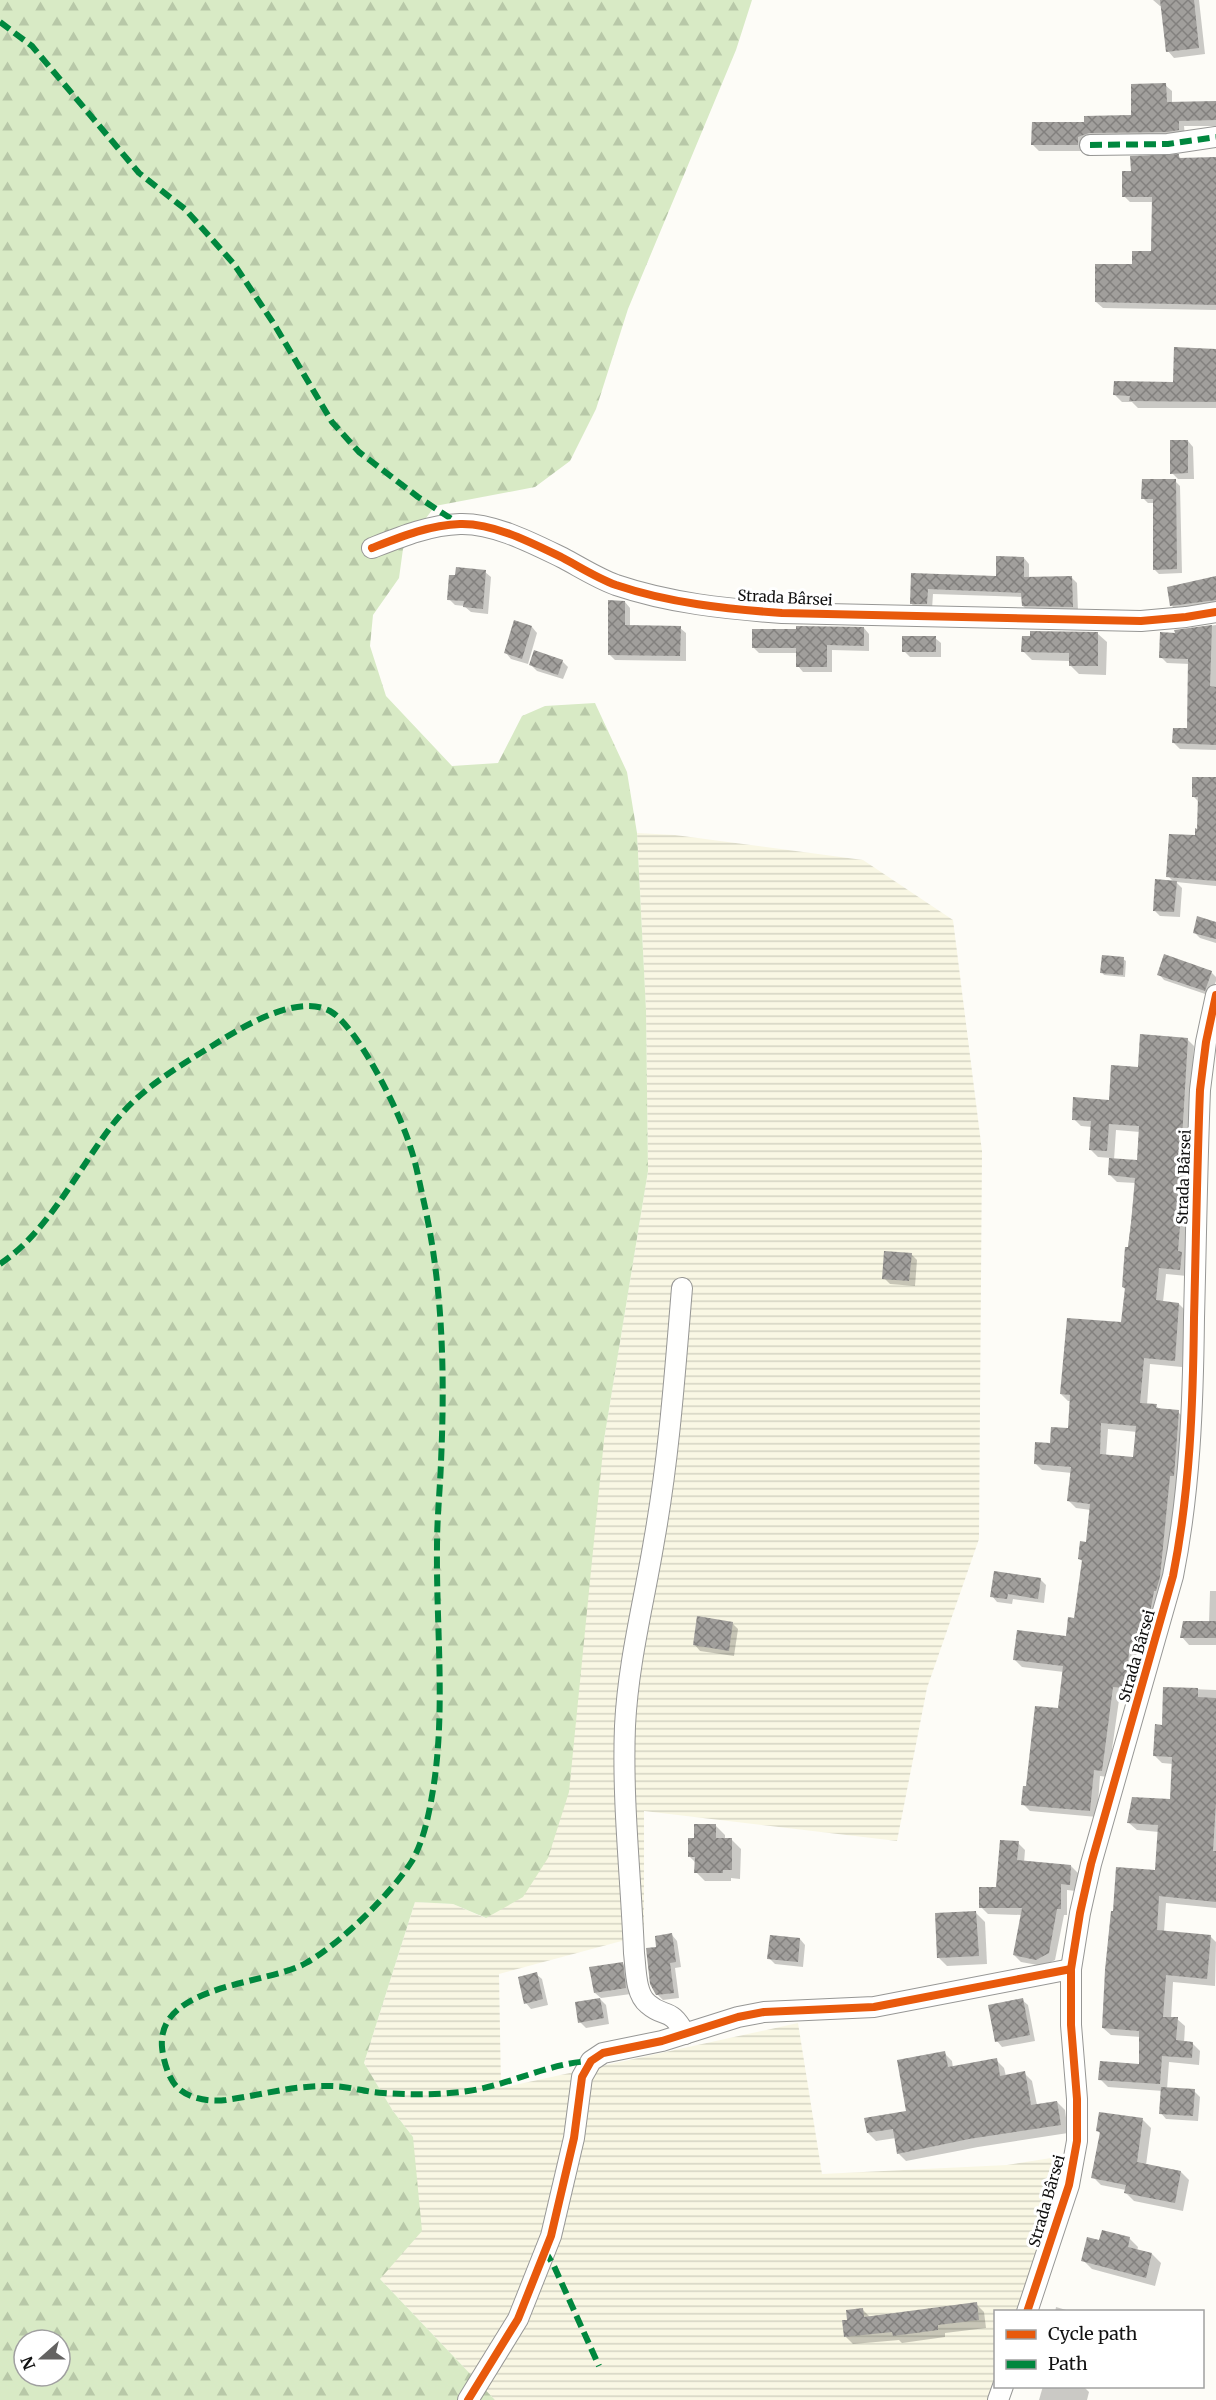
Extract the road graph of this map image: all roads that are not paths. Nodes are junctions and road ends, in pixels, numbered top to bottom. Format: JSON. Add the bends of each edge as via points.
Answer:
{"nodes":[{"id":1,"x":1216,"y":137,"type":"edge"},
{"id":2,"x":1090,"y":145,"type":"dead end"},
{"id":3,"x":372,"y":548,"type":"dead end"},
{"id":4,"x":1216,"y":612,"type":"edge"},
{"id":5,"x":1215,"y":1002,"type":"edge"},
{"id":6,"x":682,"y":1288,"type":"dead end"},
{"id":7,"x":1071,"y":1969,"type":"junction"},
{"id":8,"x":685,"y":2034,"type":"junction"},
{"id":9,"x":1028,"y":2310,"type":"edge"},
{"id":10,"x":468,"y":2400,"type":"edge"}],
"edges":[{"from":1,"to":2,"type":"street","via":[[1168,144]]},
{"from":3,"to":4,"type":"street","name":"Strada Bârsei","via":[[435,527],[478,525],[522,540],[616,585],[732,610],[1141,621]]},
{"from":5,"to":7,"type":"street","name":"Strada Bârsei","via":[[1200,1090],[1193,1379],[1180,1542],[1165,1608],[1091,1864]]},
{"from":6,"to":8,"type":"street","via":[[671,1416],[630,1676],[625,1769],[638,1980],[649,2006],[677,2019]]},
{"from":7,"to":8,"type":"street","via":[[874,2007],[764,2012]]},
{"from":7,"to":9,"type":"street","name":"Strada Bârsei","via":[[1077,2140],[1069,2185]]},
{"from":8,"to":10,"type":"street","via":[[603,2053],[591,2061],[582,2078],[574,2138],[551,2236],[518,2319]]}]}
